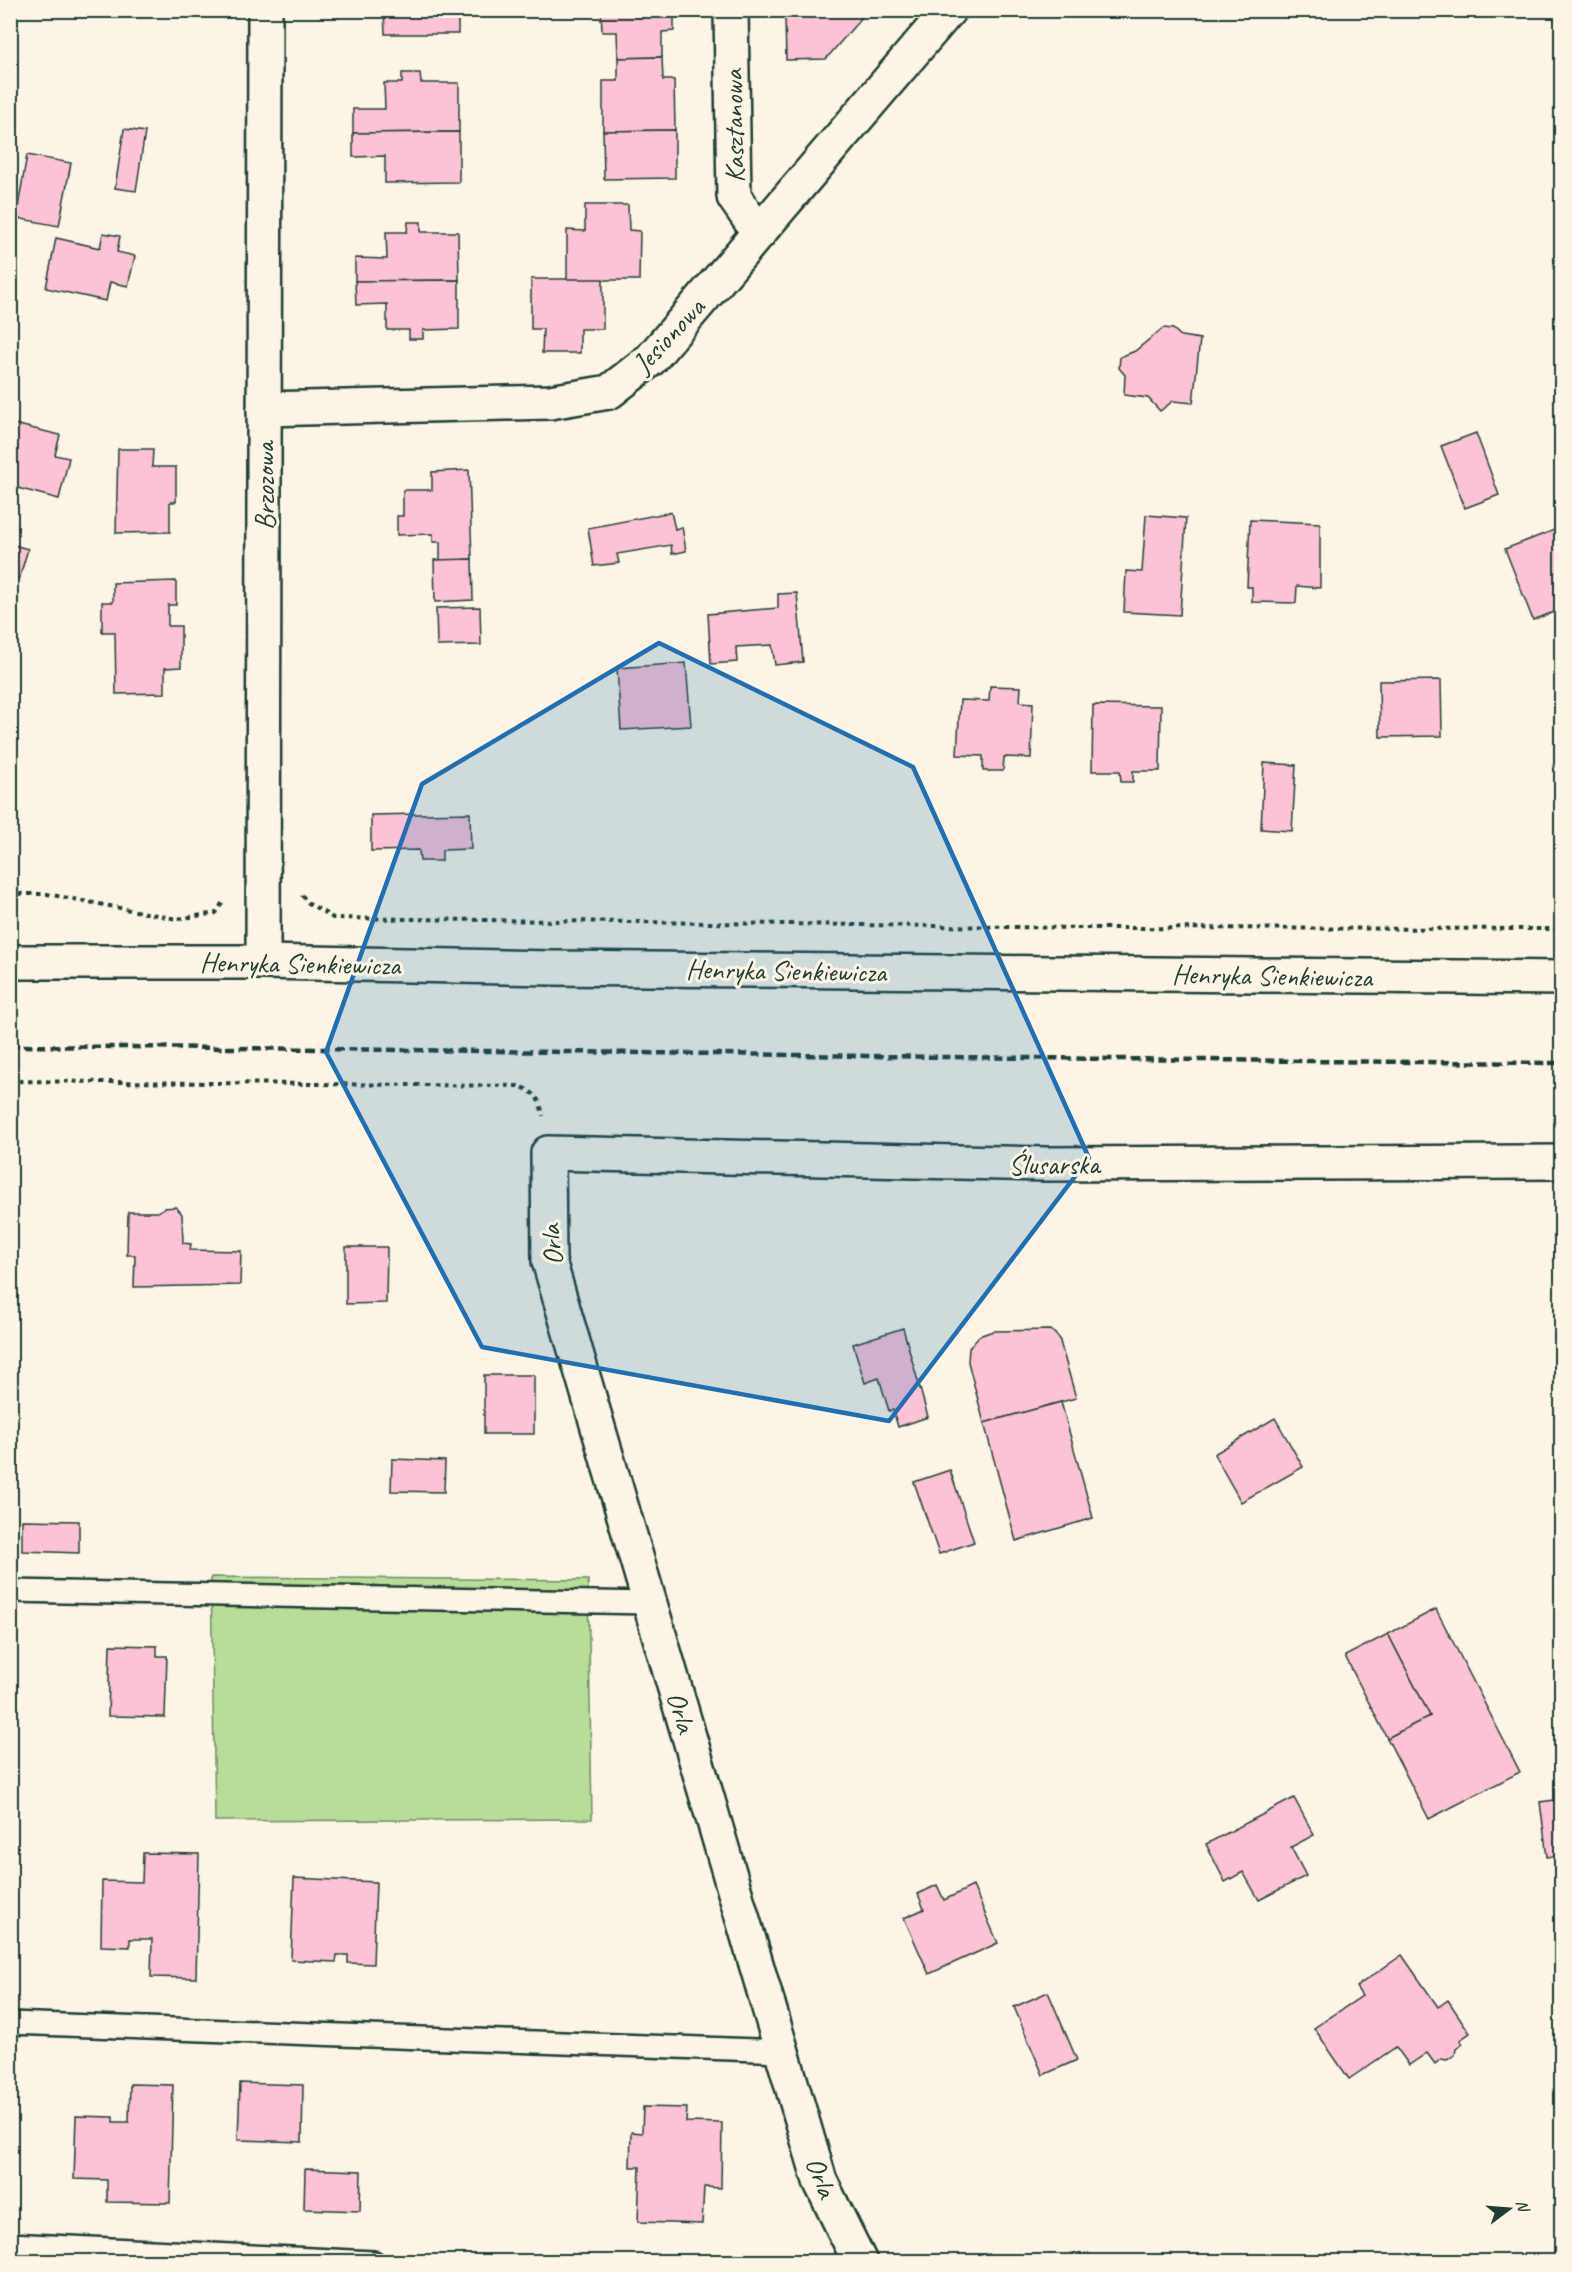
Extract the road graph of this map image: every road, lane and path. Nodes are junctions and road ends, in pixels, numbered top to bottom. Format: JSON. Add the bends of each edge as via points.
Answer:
{"nodes":[{"id":1,"x":265,"y":10,"type":"edge"},
{"id":2,"x":731,"y":10,"type":"edge"},
{"id":3,"x":949,"y":10,"type":"edge"},
{"id":4,"x":759,"y":233,"type":"junction"},
{"id":5,"x":264,"y":409,"type":"junction"},
{"id":6,"x":10,"y":894,"type":"edge"},
{"id":7,"x":301,"y":894,"type":"dead end"},
{"id":8,"x":227,"y":897,"type":"dead end"},
{"id":9,"x":1562,"y":929,"type":"edge"},
{"id":10,"x":10,"y":962,"type":"edge"},
{"id":11,"x":263,"y":962,"type":"junction"},
{"id":12,"x":1562,"y":978,"type":"edge"},
{"id":13,"x":10,"y":1081,"type":"edge"},
{"id":14,"x":548,"y":1152,"type":"junction"},
{"id":15,"x":1562,"y":1162,"type":"edge"},
{"id":16,"x":10,"y":1591,"type":"edge"},
{"id":17,"x":650,"y":1604,"type":"junction"},
{"id":18,"x":10,"y":2023,"type":"edge"},
{"id":19,"x":782,"y":2051,"type":"junction"},
{"id":20,"x":10,"y":2244,"type":"edge"},
{"id":21,"x":374,"y":2262,"type":"edge"},
{"id":22,"x":860,"y":2262,"type":"edge"}],
"edges":[{"from":1,"to":5,"type":"street","name":"Brzozowa"},
{"from":2,"to":4,"type":"street","name":"Kasztanowa","via":[[734,197]]},
{"from":3,"to":4,"type":"street","name":"Jesionowa"},
{"from":4,"to":5,"type":"street","name":"Jesionowa","via":[[651,359],[609,392],[550,402]]},
{"from":5,"to":11,"type":"street","name":"Brzozowa"},
{"from":6,"to":8,"type":"path","via":[[48,894],[177,919],[216,913]]},
{"from":7,"to":9,"type":"path","via":[[333,918],[1086,928]]},
{"from":10,"to":11,"type":"street","name":"Henryka Sienkiewicza"},
{"from":11,"to":12,"type":"street","name":"Henryka Sienkiewicza"},
{"from":13,"to":14,"type":"path","via":[[518,1086],[539,1098]]},
{"from":14,"to":15,"type":"street","name":"Ślusarska","via":[[1046,1164]]},
{"from":14,"to":17,"type":"street","name":"Orla","via":[[549,1261]]},
{"from":16,"to":17,"type":"lane"},
{"from":17,"to":19,"type":"street","name":"Orla"},
{"from":18,"to":19,"type":"lane"},
{"from":19,"to":22,"type":"street","name":"Orla","via":[[820,2181]]},
{"from":20,"to":21,"type":"lane"}]}
